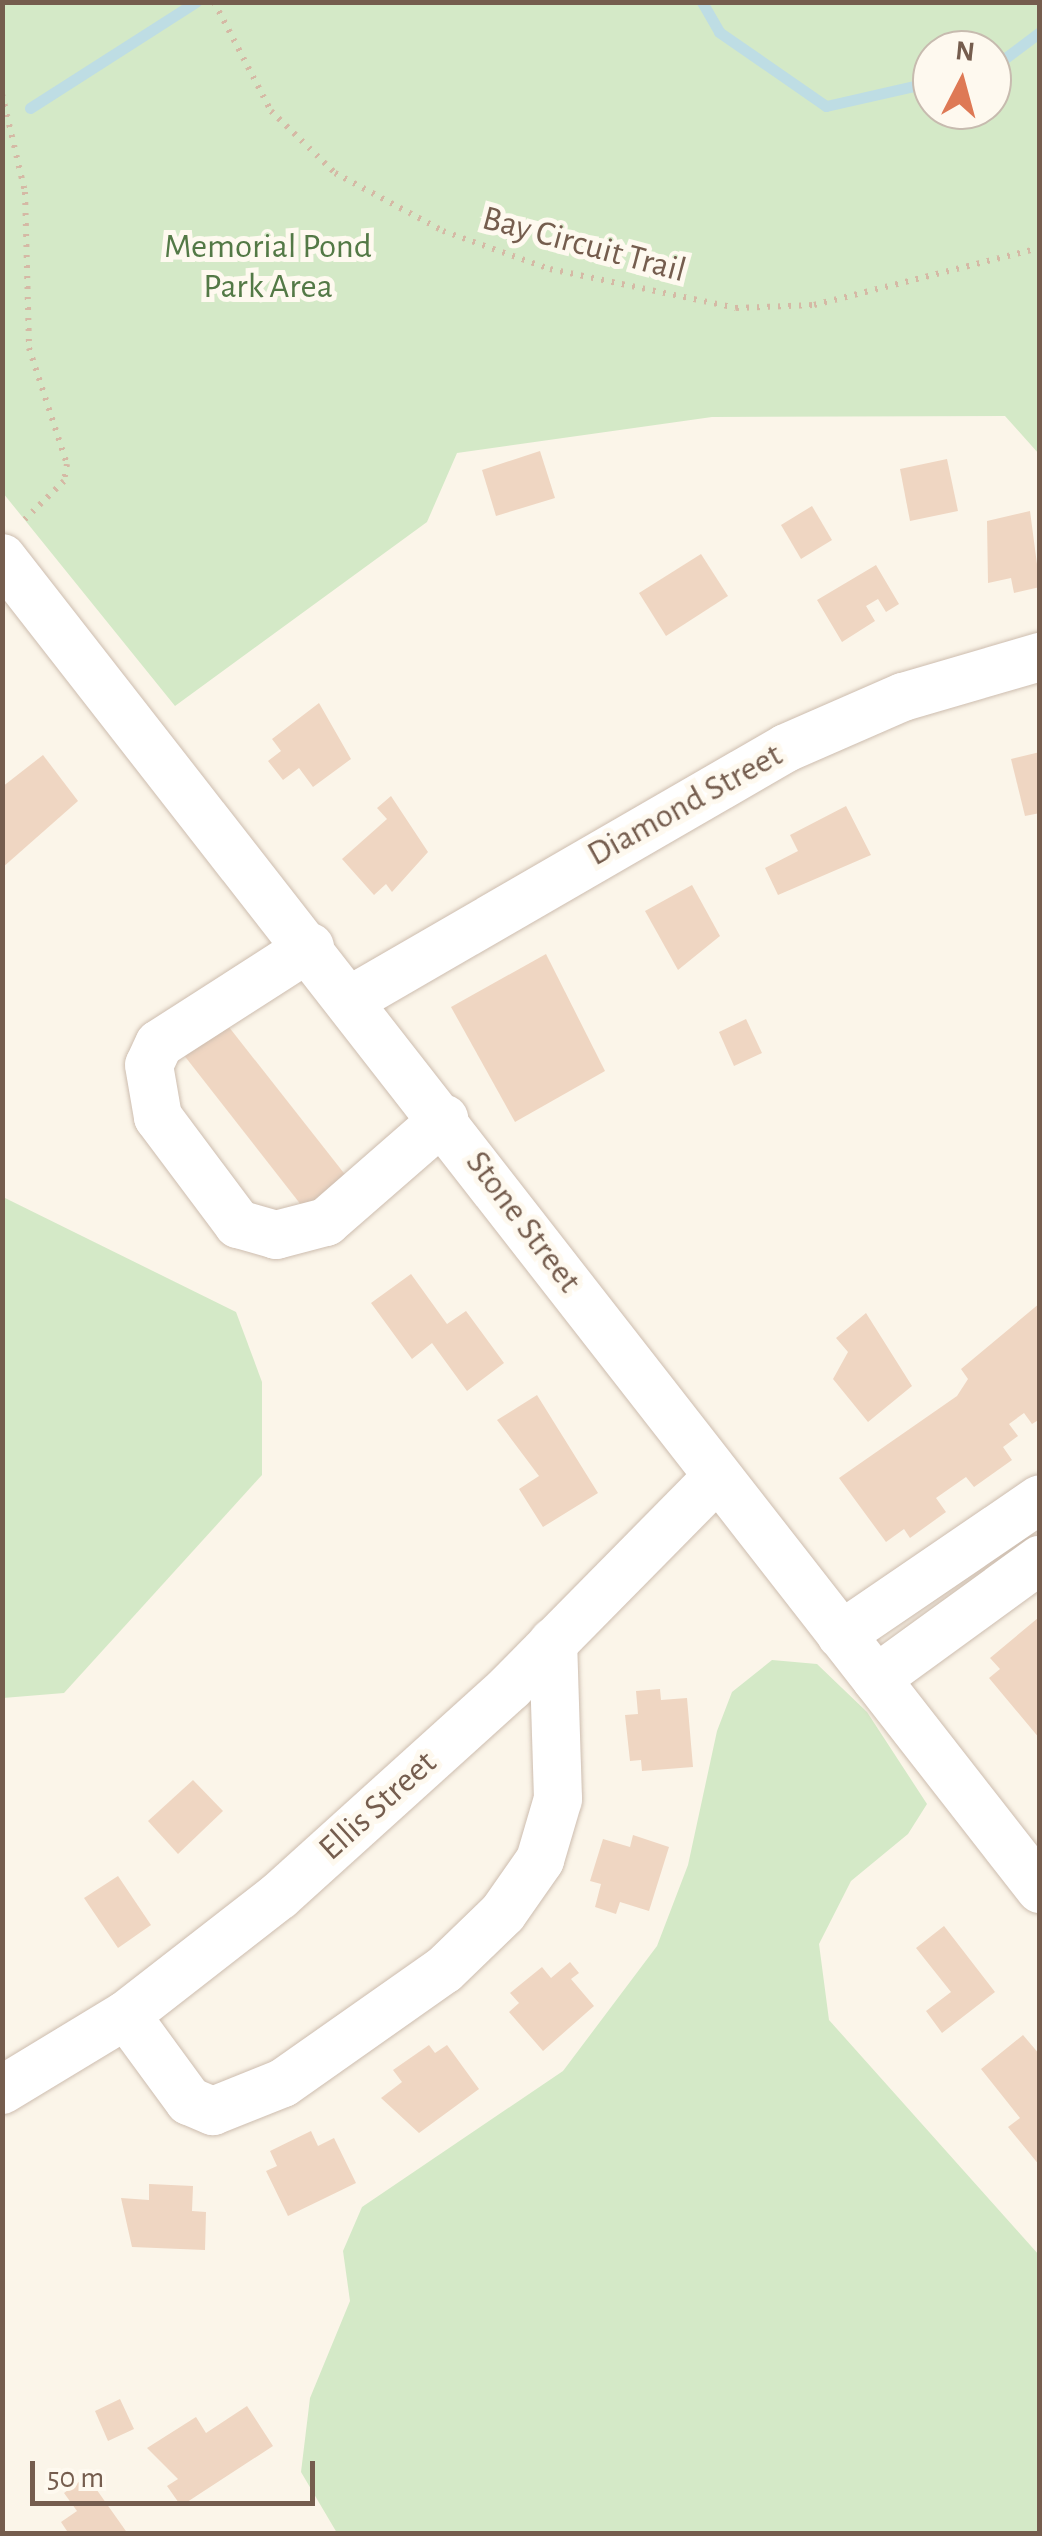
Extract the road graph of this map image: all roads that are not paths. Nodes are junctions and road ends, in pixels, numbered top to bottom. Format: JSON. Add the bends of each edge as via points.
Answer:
{"nodes":[{"id":1,"x":13,"y":539,"type":"edge"},
{"id":2,"x":1040,"y":658,"type":"edge"},
{"id":3,"x":310,"y":946,"type":"junction"},
{"id":4,"x":352,"y":999,"type":"junction"},
{"id":5,"x":444,"y":1119,"type":"junction"},
{"id":6,"x":717,"y":1477,"type":"junction"},
{"id":7,"x":1040,"y":1499,"type":"edge"},
{"id":8,"x":1040,"y":1560,"type":"edge"},
{"id":9,"x":840,"y":1635,"type":"junction"},
{"id":10,"x":554,"y":1642,"type":"junction"},
{"id":11,"x":876,"y":1679,"type":"junction"},
{"id":12,"x":1037,"y":1881,"type":"edge"},
{"id":13,"x":126,"y":2015,"type":"junction"},
{"id":14,"x":2,"y":2090,"type":"edge"}],
"edges":[{"from":1,"to":3,"type":"street","name":"Stone Street"},
{"from":2,"to":4,"type":"street","name":"Diamond Street","via":[[888,703],[786,748]]},
{"from":3,"to":4,"type":"street","name":"Stone Street"},
{"from":3,"to":5,"type":"street","via":[[159,1044],[149,1065],[158,1117],[238,1224],[276,1235],[326,1222]]},
{"from":4,"to":5,"type":"street","name":"Stone Street"},
{"from":5,"to":6,"type":"street","name":"Stone Street"},
{"from":6,"to":9,"type":"street","name":"Stone Street"},
{"from":6,"to":10,"type":"street","name":"Ellis Street"},
{"from":7,"to":9,"type":"street"},
{"from":8,"to":11,"type":"street"},
{"from":9,"to":11,"type":"street","name":"Stone Street"},
{"from":10,"to":13,"type":"street","name":"Ellis Street","via":[[279,1896]]},
{"from":10,"to":13,"type":"street","via":[[558,1800],[540,1860],[503,1914],[444,1970],[283,2084],[212,2111],[188,2101]]},
{"from":11,"to":12,"type":"street","name":"Stone Street"},
{"from":13,"to":14,"type":"street","name":"Ellis Street"}]}
